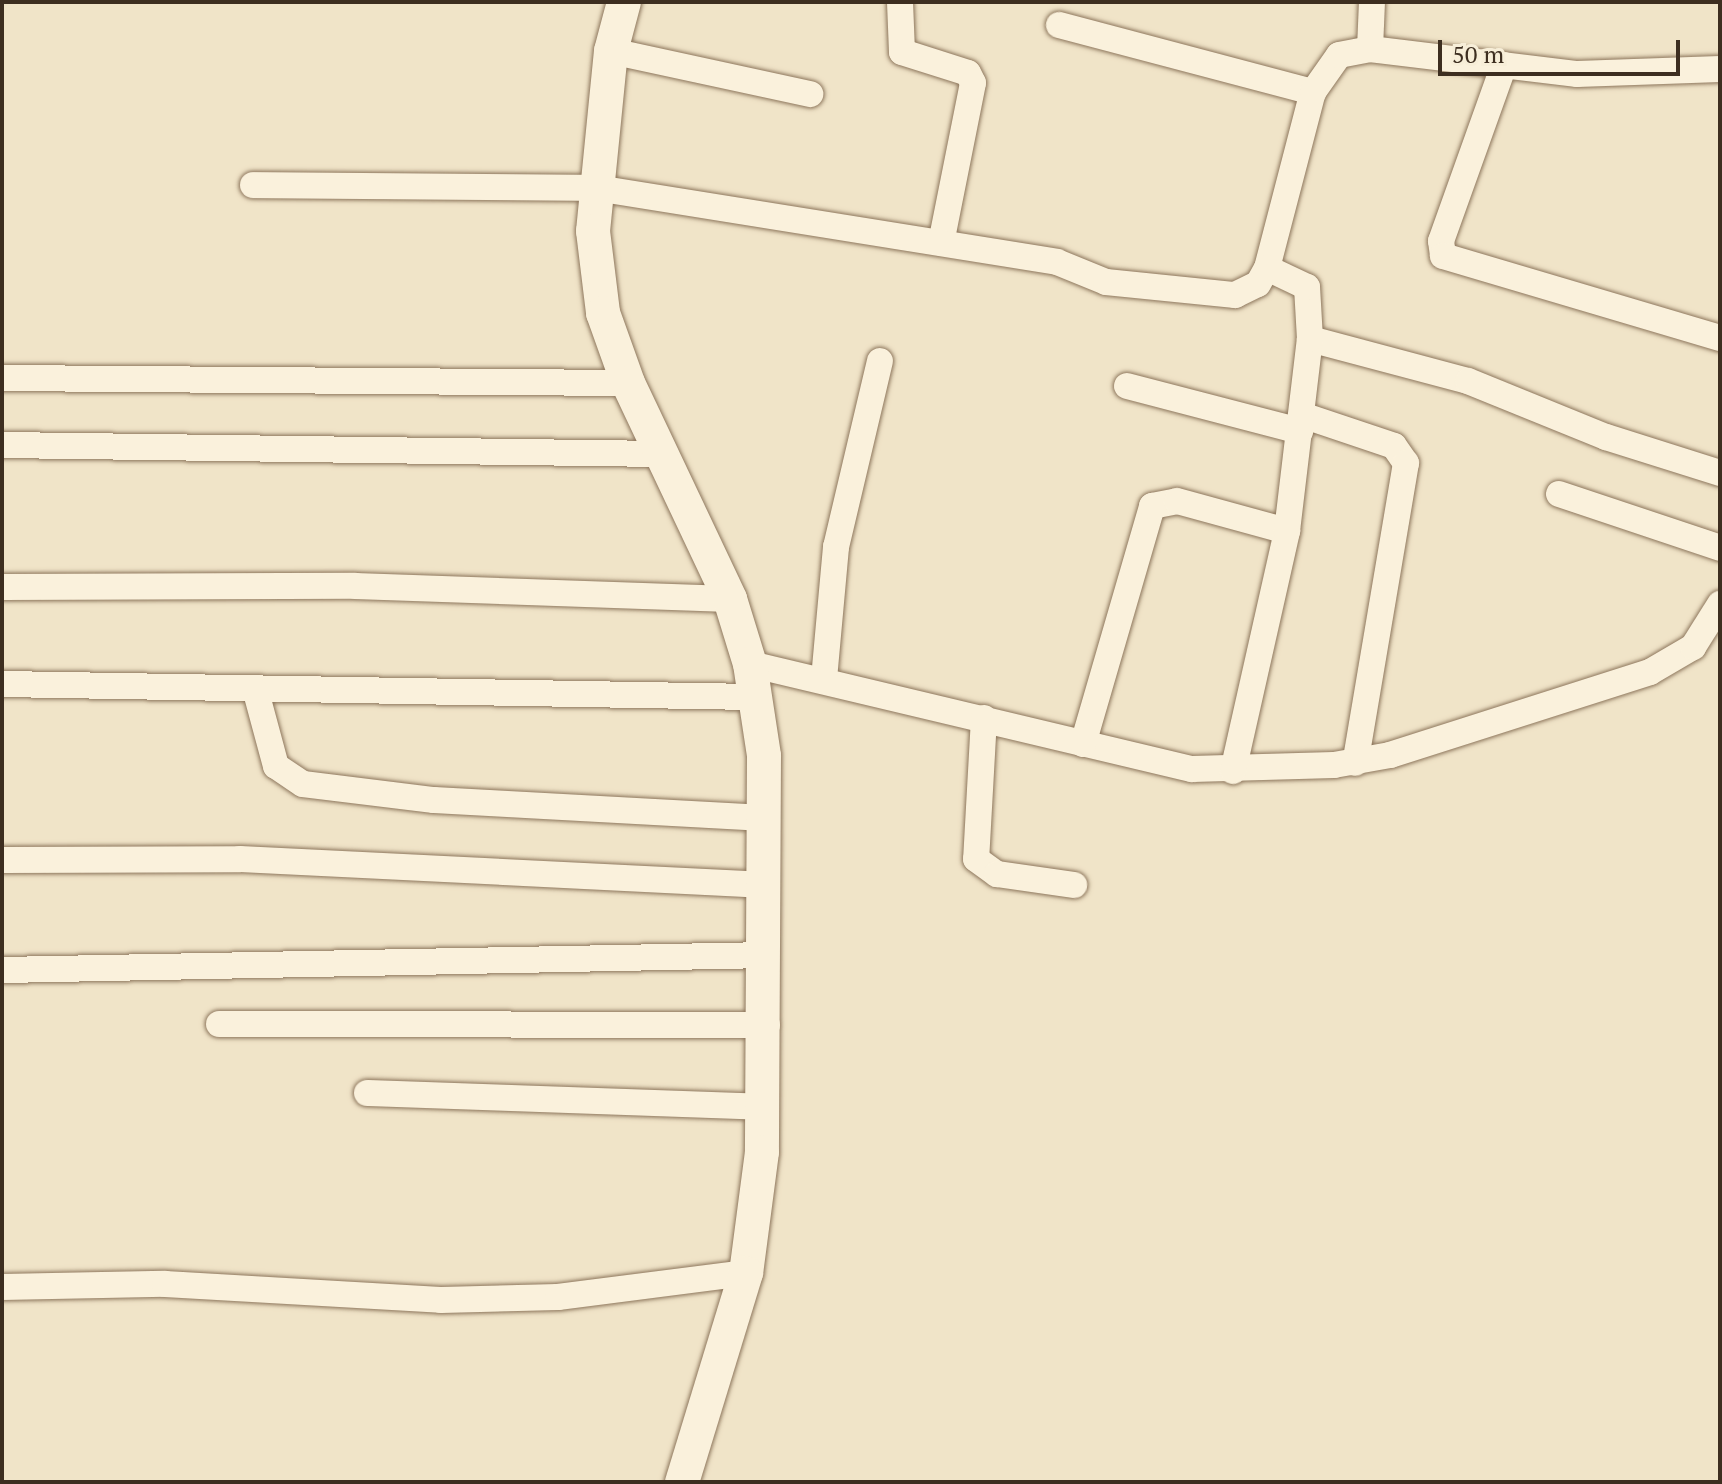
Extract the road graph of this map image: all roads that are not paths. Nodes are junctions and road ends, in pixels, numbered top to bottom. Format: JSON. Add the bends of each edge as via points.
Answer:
{"nodes":[{"id":1,"x":624,"y":2,"type":"edge"},
{"id":2,"x":900,"y":2,"type":"edge"},
{"id":3,"x":1372,"y":2,"type":"edge"},
{"id":4,"x":1059,"y":25,"type":"dead end"},
{"id":5,"x":1370,"y":49,"type":"junction"},
{"id":6,"x":611,"y":51,"type":"junction"},
{"id":7,"x":1504,"y":65,"type":"junction"},
{"id":8,"x":1720,"y":69,"type":"edge"},
{"id":9,"x":1313,"y":92,"type":"junction"},
{"id":10,"x":810,"y":94,"type":"dead end"},
{"id":11,"x":253,"y":185,"type":"dead end"},
{"id":12,"x":596,"y":188,"type":"junction"},
{"id":13,"x":941,"y":243,"type":"junction"},
{"id":14,"x":1267,"y":268,"type":"junction"},
{"id":15,"x":1720,"y":338,"type":"edge"},
{"id":16,"x":1310,"y":339,"type":"junction"},
{"id":17,"x":880,"y":361,"type":"dead end"},
{"id":18,"x":2,"y":378,"type":"edge"},
{"id":19,"x":628,"y":383,"type":"junction"},
{"id":20,"x":1127,"y":386,"type":"dead end"},
{"id":21,"x":1301,"y":423,"type":"junction"},
{"id":22,"x":2,"y":445,"type":"edge"},
{"id":23,"x":661,"y":454,"type":"junction"},
{"id":24,"x":1720,"y":473,"type":"edge"},
{"id":25,"x":1559,"y":494,"type":"dead end"},
{"id":26,"x":1287,"y":531,"type":"junction"},
{"id":27,"x":1720,"y":548,"type":"edge"},
{"id":28,"x":2,"y":587,"type":"edge"},
{"id":29,"x":730,"y":599,"type":"junction"},
{"id":30,"x":1720,"y":604,"type":"edge"},
{"id":31,"x":750,"y":664,"type":"junction"},
{"id":32,"x":824,"y":679,"type":"junction"},
{"id":33,"x":2,"y":684,"type":"edge"},
{"id":34,"x":256,"y":692,"type":"junction"},
{"id":35,"x":757,"y":697,"type":"junction"},
{"id":36,"x":984,"y":718,"type":"junction"},
{"id":37,"x":1083,"y":744,"type":"junction"},
{"id":38,"x":1355,"y":763,"type":"junction"},
{"id":39,"x":1233,"y":771,"type":"junction"},
{"id":40,"x":765,"y":818,"type":"junction"},
{"id":41,"x":2,"y":860,"type":"edge"},
{"id":42,"x":766,"y":885,"type":"junction"},
{"id":43,"x":1074,"y":885,"type":"dead end"},
{"id":44,"x":766,"y":955,"type":"junction"},
{"id":45,"x":2,"y":970,"type":"edge"},
{"id":46,"x":219,"y":1024,"type":"dead end"},
{"id":47,"x":767,"y":1025,"type":"junction"},
{"id":48,"x":367,"y":1093,"type":"dead end"},
{"id":49,"x":763,"y":1107,"type":"junction"},
{"id":50,"x":746,"y":1273,"type":"junction"},
{"id":51,"x":2,"y":1287,"type":"edge"},
{"id":52,"x":682,"y":1482,"type":"edge"}],
"edges":[{"from":1,"to":6,"type":"street"},
{"from":2,"to":13,"type":"street","via":[[902,52],[968,73],[973,83]]},
{"from":3,"to":5,"type":"street"},
{"from":4,"to":9,"type":"street"},
{"from":5,"to":7,"type":"street"},
{"from":5,"to":9,"type":"street","via":[[1339,55]]},
{"from":6,"to":10,"type":"street"},
{"from":6,"to":12,"type":"street"},
{"from":7,"to":8,"type":"street","via":[[1577,74]]},
{"from":7,"to":15,"type":"street","via":[[1441,241],[1443,256]]},
{"from":9,"to":14,"type":"street"},
{"from":11,"to":12,"type":"street"},
{"from":12,"to":13,"type":"street"},
{"from":12,"to":19,"type":"street","via":[[593,231],[603,313]]},
{"from":13,"to":14,"type":"street","via":[[1057,262],[1106,282],[1235,295],[1258,284]]},
{"from":14,"to":16,"type":"street","via":[[1307,287]]},
{"from":16,"to":21,"type":"street"},
{"from":16,"to":24,"type":"street","via":[[1468,381],[1606,437]]},
{"from":17,"to":32,"type":"street","via":[[836,547]]},
{"from":18,"to":19,"type":"street"},
{"from":19,"to":23,"type":"street"},
{"from":20,"to":21,"type":"street"},
{"from":21,"to":26,"type":"street"},
{"from":21,"to":38,"type":"street","via":[[1394,446],[1406,463]]},
{"from":22,"to":23,"type":"street"},
{"from":23,"to":29,"type":"street"},
{"from":25,"to":27,"type":"street"},
{"from":26,"to":37,"type":"street","via":[[1177,501],[1152,506]]},
{"from":26,"to":39,"type":"street"},
{"from":28,"to":29,"type":"street","via":[[355,586]]},
{"from":29,"to":31,"type":"street"},
{"from":30,"to":38,"type":"street","via":[[1693,647],[1650,672]]},
{"from":31,"to":32,"type":"street"},
{"from":31,"to":35,"type":"street"},
{"from":32,"to":36,"type":"street"},
{"from":33,"to":34,"type":"street"},
{"from":34,"to":35,"type":"street"},
{"from":34,"to":40,"type":"street","via":[[276,766],[303,784],[434,800]]},
{"from":35,"to":40,"type":"street"},
{"from":36,"to":37,"type":"street"},
{"from":36,"to":43,"type":"street","via":[[976,859],[997,874]]},
{"from":37,"to":39,"type":"street"},
{"from":38,"to":39,"type":"street"},
{"from":40,"to":42,"type":"street"},
{"from":41,"to":42,"type":"street","via":[[240,859]]},
{"from":42,"to":44,"type":"street"},
{"from":44,"to":45,"type":"street"},
{"from":44,"to":47,"type":"street"},
{"from":46,"to":47,"type":"street"},
{"from":47,"to":49,"type":"street"},
{"from":48,"to":49,"type":"street"},
{"from":49,"to":50,"type":"street"},
{"from":50,"to":51,"type":"street","via":[[558,1297],[441,1300],[165,1284]]},
{"from":50,"to":52,"type":"street"}]}
